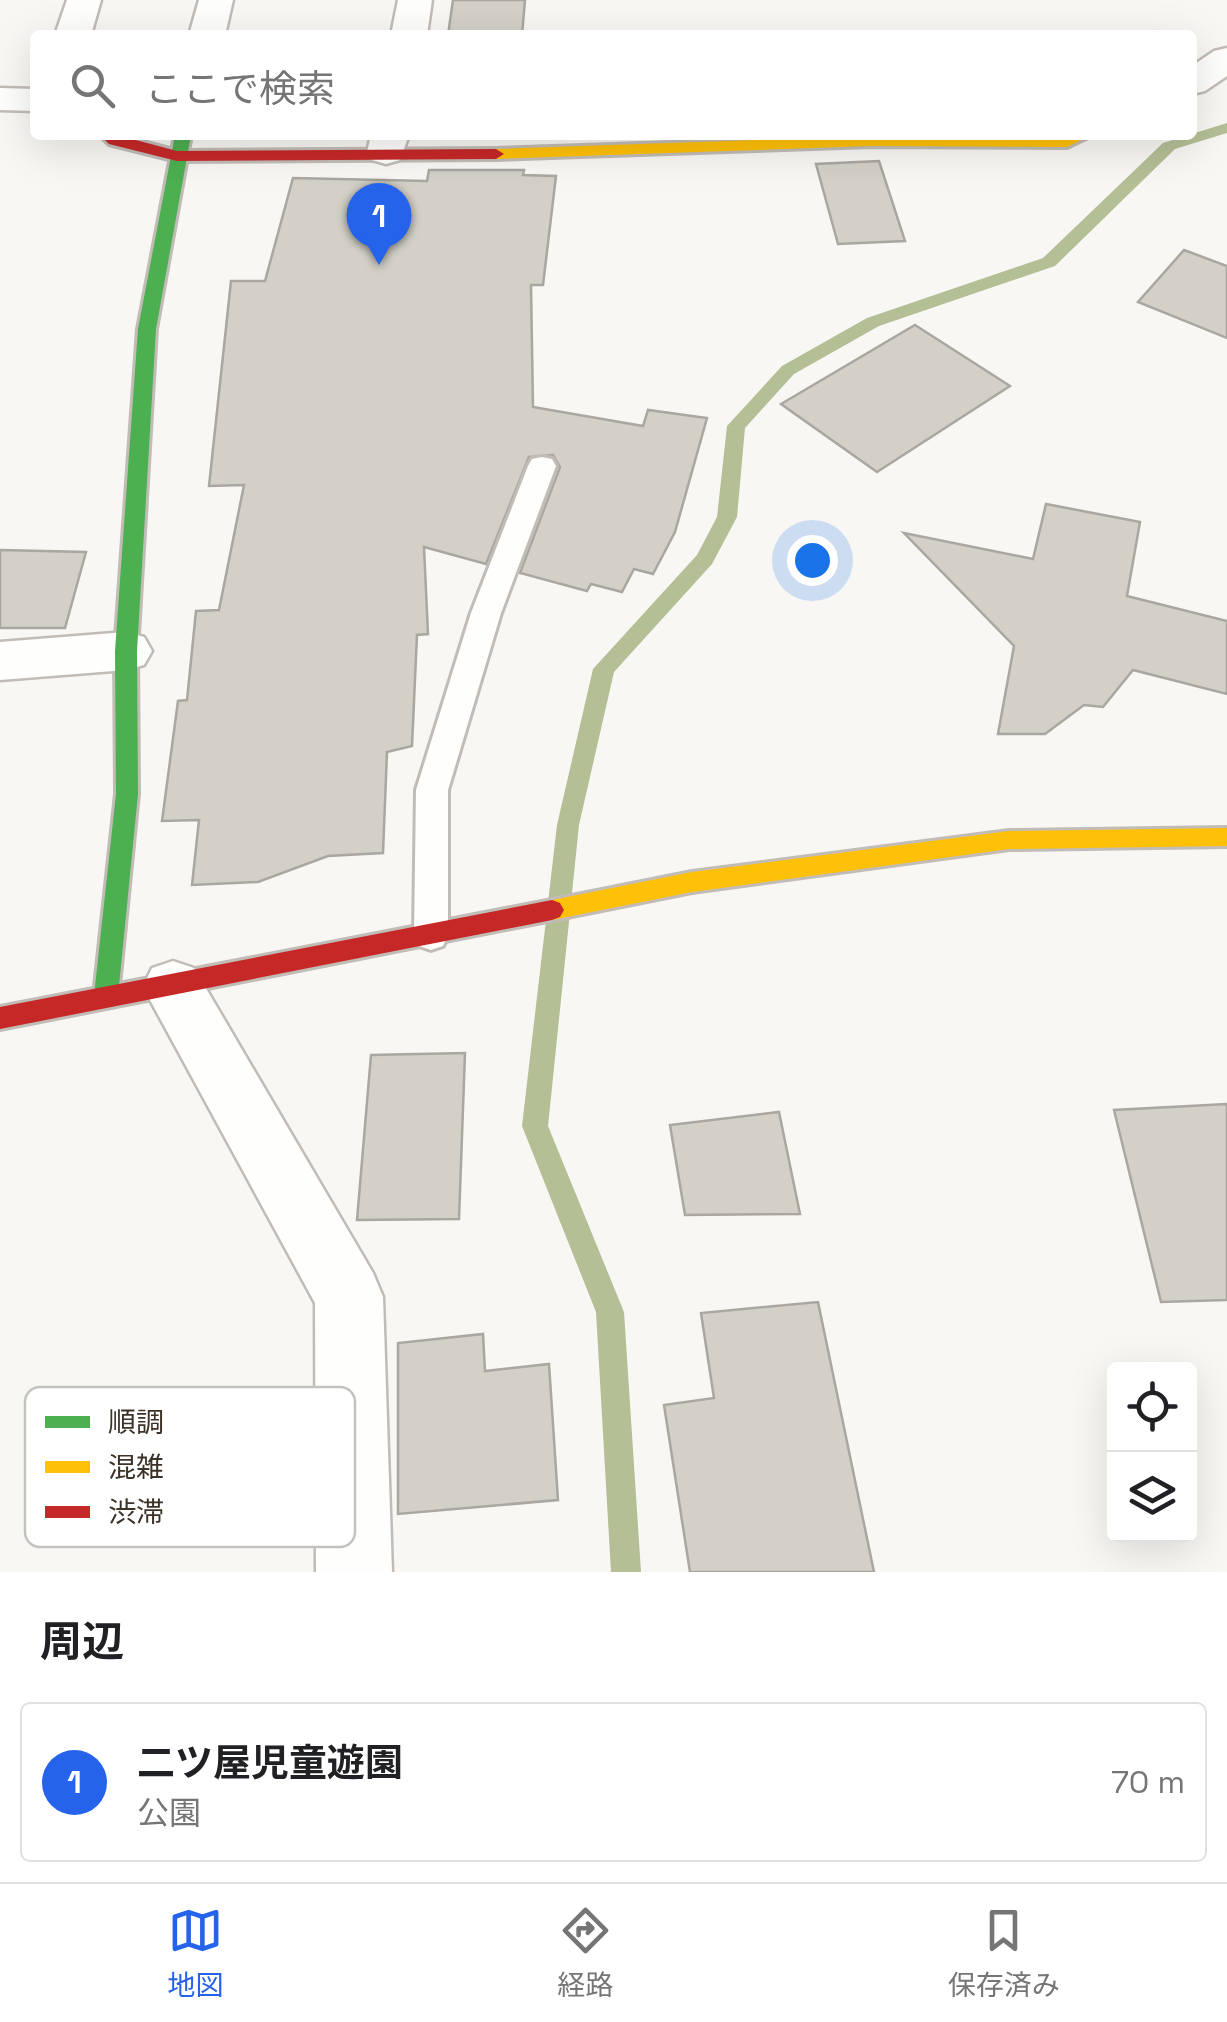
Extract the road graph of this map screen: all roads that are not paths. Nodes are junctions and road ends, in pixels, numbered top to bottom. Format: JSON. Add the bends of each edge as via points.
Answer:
{"nodes":[{"id":1,"x":84,"y":0,"type":"edge"},
{"id":2,"x":216,"y":0,"type":"edge"},
{"id":3,"x":415,"y":0,"type":"edge"},
{"id":4,"x":75,"y":30,"type":"edge"},
{"id":5,"x":208,"y":30,"type":"edge"},
{"id":6,"x":409,"y":30,"type":"edge"},
{"id":7,"x":1227,"y":59,"type":"edge"},
{"id":8,"x":1197,"y":79,"type":"edge"},
{"id":9,"x":0,"y":99,"type":"edge"},
{"id":10,"x":30,"y":100,"type":"edge"},
{"id":11,"x":114,"y":140,"type":"edge"},
{"id":12,"x":1072,"y":140,"type":"edge"},
{"id":13,"x":388,"y":144,"type":"edge"},
{"id":14,"x":180,"y":145,"type":"edge"},
{"id":15,"x":542,"y":466,"type":"dead end"},
{"id":16,"x":126,"y":651,"type":"junction"},
{"id":17,"x":0,"y":661,"type":"edge"},
{"id":18,"x":1227,"y":837,"type":"edge"},
{"id":19,"x":431,"y":935,"type":"junction"},
{"id":20,"x":173,"y":987,"type":"junction"},
{"id":21,"x":106,"y":996,"type":"junction"},
{"id":22,"x":0,"y":1018,"type":"edge"},
{"id":23,"x":351,"y":1387,"type":"edge"},
{"id":24,"x":354,"y":1547,"type":"edge"},
{"id":25,"x":354,"y":1572,"type":"edge"}],
"edges":[{"from":1,"to":4,"type":"street"},
{"from":2,"to":5,"type":"street"},
{"from":3,"to":6,"type":"street"},
{"from":7,"to":8,"type":"street"},
{"from":9,"to":10,"type":"street"},
{"from":11,"to":14,"type":"street"},
{"from":12,"to":13,"type":"street","via":[[557,154]]},
{"from":13,"to":14,"type":"street"},
{"from":14,"to":16,"type":"street","via":[[147,329]]},
{"from":15,"to":19,"type":"lane","via":[[486,613],[432,790]]},
{"from":16,"to":17,"type":"street"},
{"from":16,"to":21,"type":"street","via":[[127,794]]},
{"from":18,"to":19,"type":"street","via":[[1008,840],[692,882]]},
{"from":19,"to":20,"type":"street"},
{"from":20,"to":21,"type":"street"},
{"from":20,"to":23,"type":"street","via":[[349,1297]]},
{"from":21,"to":22,"type":"street"},
{"from":24,"to":25,"type":"street"}]}
